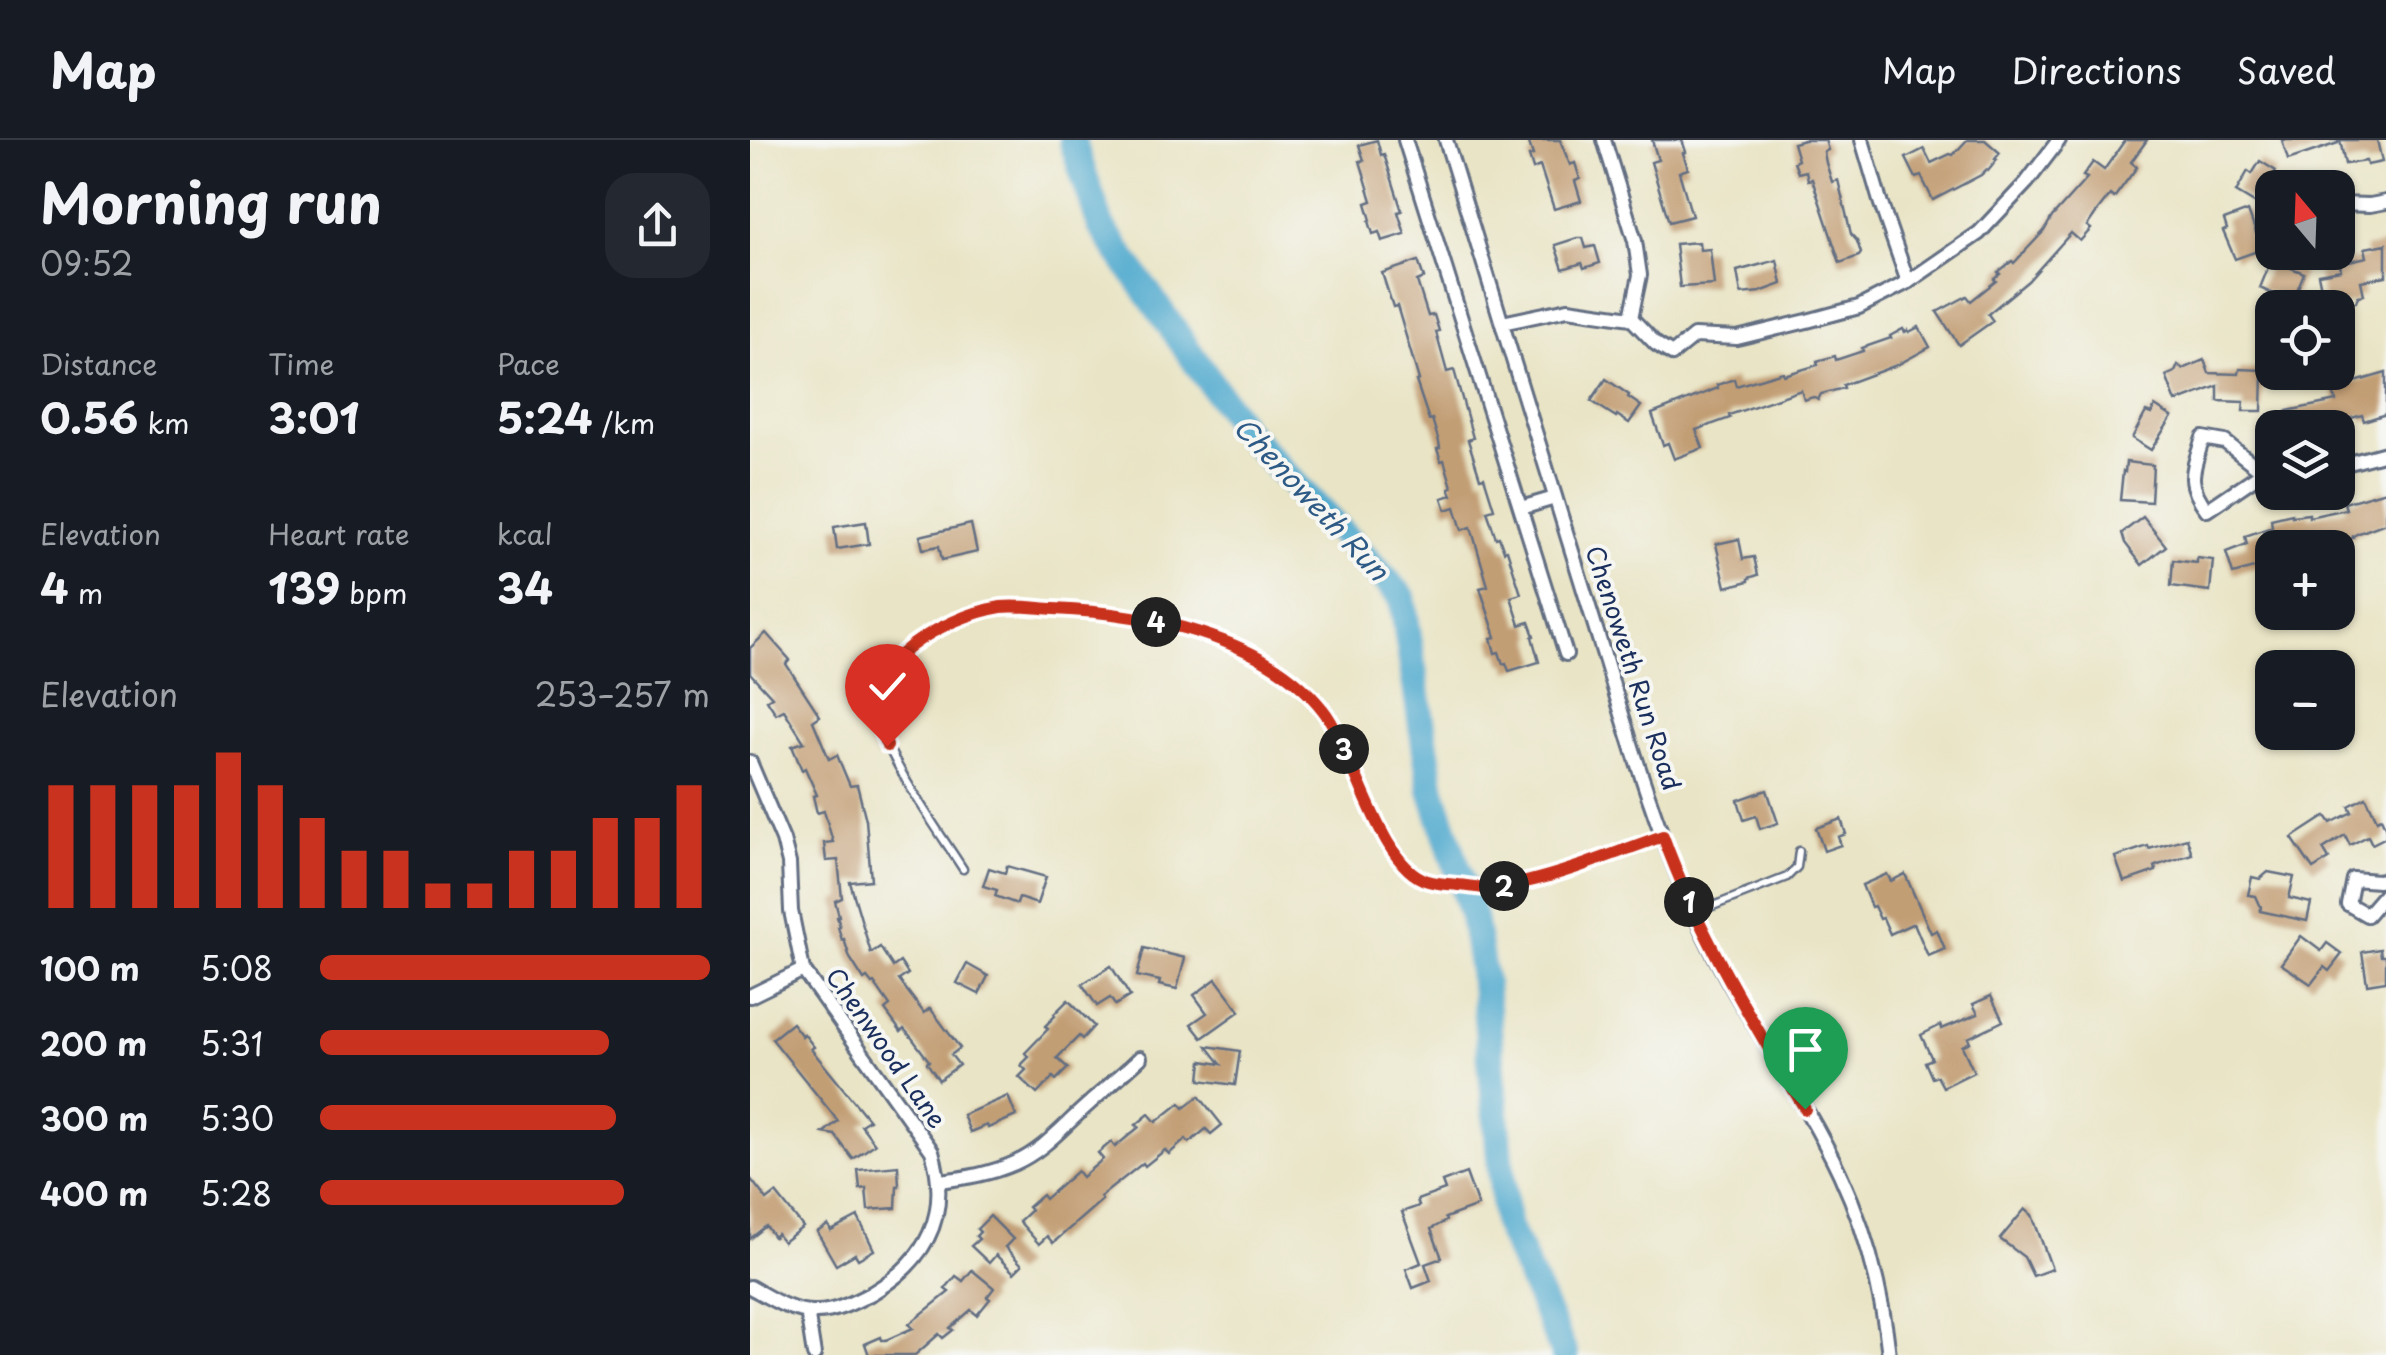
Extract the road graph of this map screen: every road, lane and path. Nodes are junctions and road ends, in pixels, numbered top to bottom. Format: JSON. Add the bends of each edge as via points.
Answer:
{"nodes":[{"id":1,"x":1405,"y":140,"type":"edge"},
{"id":2,"x":1446,"y":140,"type":"edge"},
{"id":3,"x":1604,"y":140,"type":"edge"},
{"id":4,"x":1862,"y":140,"type":"edge"},
{"id":5,"x":2059,"y":140,"type":"edge"},
{"id":6,"x":2386,"y":202,"type":"edge"},
{"id":7,"x":2355,"y":207,"type":"edge"},
{"id":8,"x":1908,"y":282,"type":"junction"},
{"id":9,"x":1630,"y":318,"type":"junction"},
{"id":10,"x":1502,"y":323,"type":"junction"},
{"id":11,"x":2386,"y":453,"type":"edge"},
{"id":12,"x":2355,"y":461,"type":"edge"},
{"id":13,"x":2268,"y":472,"type":"edge"},
{"id":14,"x":1555,"y":498,"type":"junction"},
{"id":15,"x":1520,"y":508,"type":"junction"},
{"id":16,"x":1566,"y":654,"type":"dead end"},
{"id":17,"x":750,"y":762,"type":"edge"},
{"id":18,"x":1663,"y":836,"type":"junction"},
{"id":19,"x":1800,"y":851,"type":"dead end"},
{"id":20,"x":963,"y":869,"type":"dead end"},
{"id":21,"x":2386,"y":878,"type":"edge"},
{"id":22,"x":2386,"y":894,"type":"edge"},
{"id":23,"x":1694,"y":913,"type":"junction"},
{"id":24,"x":803,"y":970,"type":"junction"},
{"id":25,"x":750,"y":996,"type":"edge"},
{"id":26,"x":1140,"y":1058,"type":"dead end"},
{"id":27,"x":939,"y":1182,"type":"junction"},
{"id":28,"x":750,"y":1287,"type":"edge"},
{"id":29,"x":812,"y":1312,"type":"junction"},
{"id":30,"x":814,"y":1355,"type":"edge"},
{"id":31,"x":1890,"y":1355,"type":"edge"}],
"edges":[{"from":1,"to":15,"type":"street"},
{"from":2,"to":10,"type":"street","name":"Chenoweth Run Road"},
{"from":3,"to":9,"type":"street","via":[[1636,242],[1640,274]]},
{"from":4,"to":8,"type":"street"},
{"from":5,"to":8,"type":"street","via":[[1979,232]]},
{"from":6,"to":7,"type":"street"},
{"from":8,"to":9,"type":"street","via":[[1859,307],[1807,321],[1737,338],[1694,336],[1672,354]]},
{"from":9,"to":10,"type":"street","via":[[1568,309]]},
{"from":10,"to":14,"type":"street","name":"Chenoweth Run Road"},
{"from":11,"to":12,"type":"street"},
{"from":13,"to":13,"type":"street","via":[[2225,442],[2203,438],[2193,493],[2206,510]]},
{"from":14,"to":15,"type":"street"},
{"from":14,"to":18,"type":"street","name":"Chenoweth Run Road"},
{"from":15,"to":16,"type":"street"},
{"from":17,"to":24,"type":"street","name":"Chenwood Lane","via":[[789,863]]},
{"from":18,"to":20,"type":"lane","via":[[1560,874],[1496,888],[1429,882],[1410,874],[1396,853],[1323,709],[1258,656],[1212,636],[1128,616],[1002,607],[915,643],[885,674],[875,696],[887,746]]},
{"from":18,"to":23,"type":"street","name":"Chenoweth Run Road"},
{"from":19,"to":23,"type":"lane","via":[[1786,877]]},
{"from":21,"to":22,"type":"street","via":[[2353,880],[2348,904],[2367,915]]},
{"from":23,"to":31,"type":"street","name":"Chenoweth Run Road","via":[[1841,1177],[1866,1239]]},
{"from":24,"to":25,"type":"street","name":"Chenwood Lane"},
{"from":24,"to":27,"type":"street","name":"Chenwood Lane","via":[[932,1152]]},
{"from":26,"to":27,"type":"street","via":[[1038,1150],[996,1171]]},
{"from":27,"to":29,"type":"street","via":[[928,1239],[905,1269],[862,1298]]},
{"from":28,"to":29,"type":"street"},
{"from":29,"to":30,"type":"street"}]}
